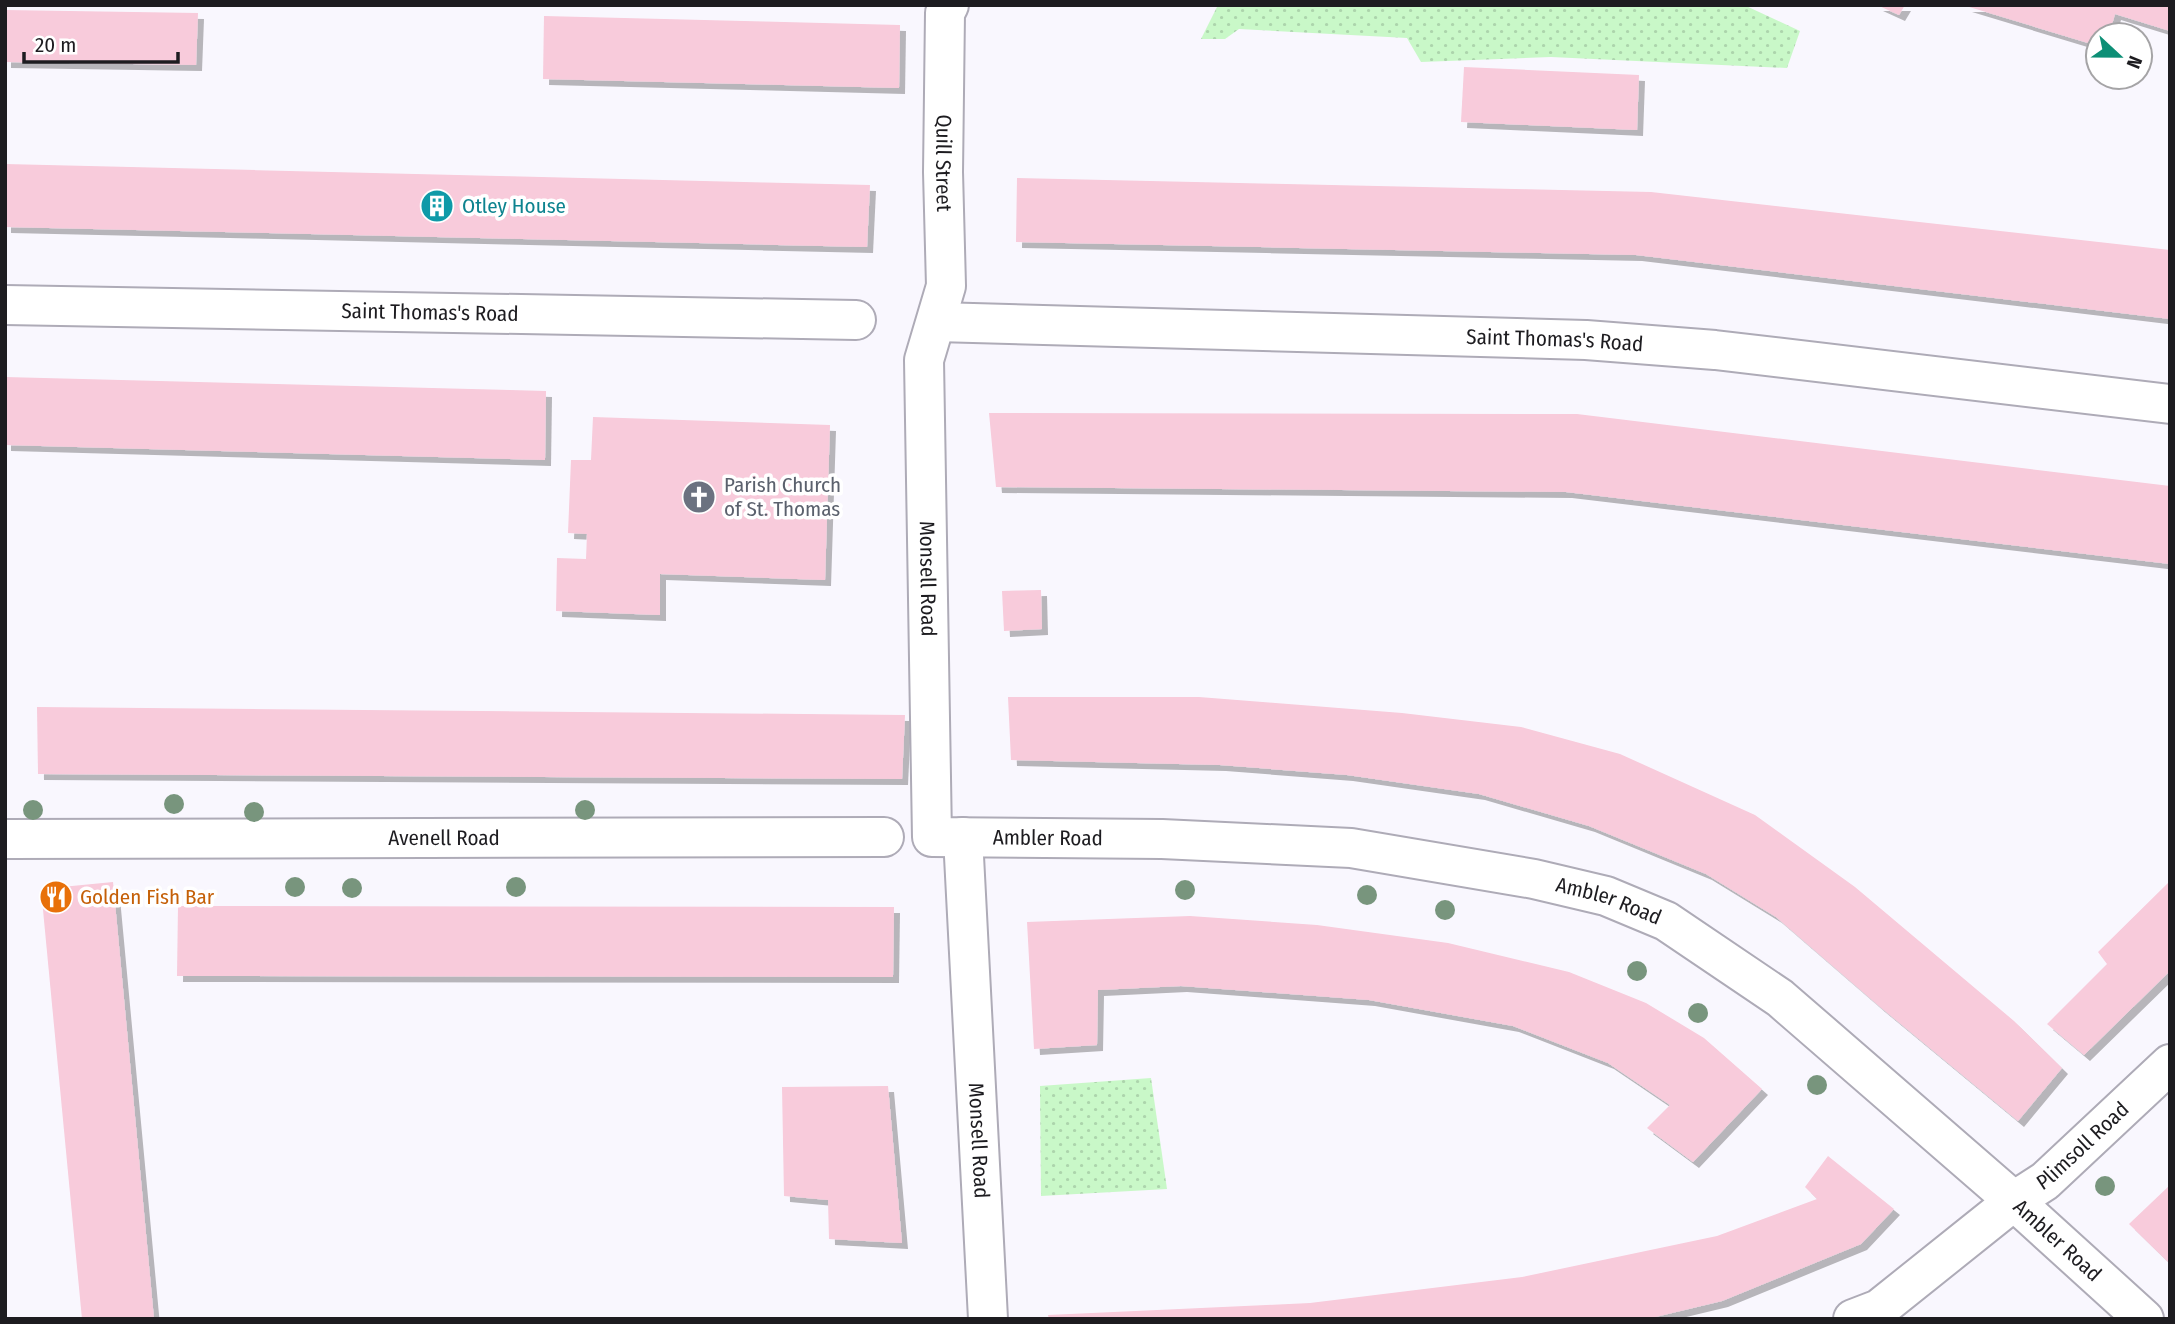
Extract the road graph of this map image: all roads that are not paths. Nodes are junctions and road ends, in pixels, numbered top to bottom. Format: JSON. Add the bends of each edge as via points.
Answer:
{"nodes":[{"id":1,"x":949,"y":5,"type":"edge"},
{"id":2,"x":5,"y":304,"type":"edge"},
{"id":3,"x":856,"y":320,"type":"dead end"},
{"id":4,"x":937,"y":322,"type":"junction"},
{"id":5,"x":2170,"y":404,"type":"edge"},
{"id":6,"x":884,"y":837,"type":"dead end"},
{"id":7,"x":948,"y":837,"type":"junction"},
{"id":8,"x":5,"y":839,"type":"edge"},
{"id":9,"x":2170,"y":1065,"type":"edge"},
{"id":10,"x":2014,"y":1201,"type":"junction"},
{"id":11,"x":988,"y":1319,"type":"edge"},
{"id":12,"x":1853,"y":1319,"type":"edge"},
{"id":13,"x":2144,"y":1319,"type":"edge"}],
"edges":[{"from":1,"to":4,"type":"street","name":"Quill Street","via":[[945,13],[943,159],[946,286]]},
{"from":2,"to":3,"type":"street","name":"Saint Thomas's Road"},
{"from":4,"to":5,"type":"street","name":"Saint Thomas's Road","via":[[1586,340],[1714,350]]},
{"from":4,"to":7,"type":"street","name":"Monsell Road","via":[[924,360]]},
{"from":6,"to":8,"type":"street","name":"Avenell Road"},
{"from":7,"to":10,"type":"street","name":"Ambler Road","via":[[1162,839],[1351,848],[1606,895],[1666,921],[1780,998]]},
{"from":7,"to":11,"type":"street","name":"Monsell Road"},
{"from":9,"to":10,"type":"street","name":"Plimsoll Road","via":[[2045,1181]]},
{"from":10,"to":12,"type":"street","name":"Plimsoll Road","via":[[1878,1309]]},
{"from":10,"to":13,"type":"street","name":"Ambler Road"}]}
